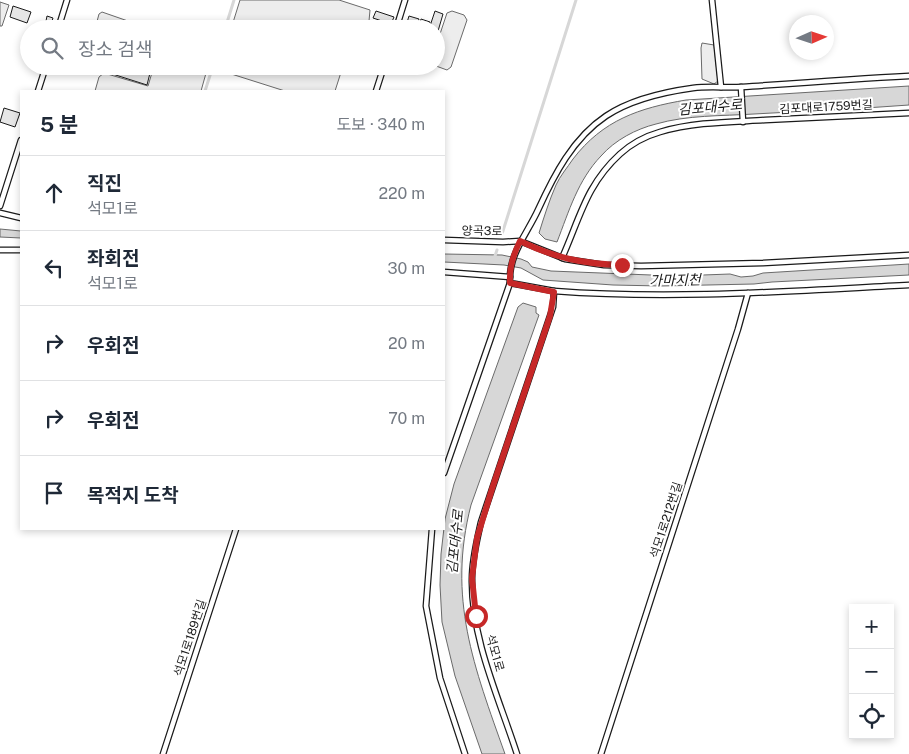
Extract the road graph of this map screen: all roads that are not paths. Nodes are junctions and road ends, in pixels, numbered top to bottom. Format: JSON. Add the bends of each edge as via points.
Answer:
{"nodes":[{"id":1,"x":67,"y":0,"type":"edge"},
{"id":2,"x":405,"y":0,"type":"edge"},
{"id":3,"x":712,"y":0,"type":"edge"},
{"id":4,"x":61,"y":20,"type":"edge"},
{"id":5,"x":399,"y":20,"type":"edge"},
{"id":6,"x":43,"y":75,"type":"edge"},
{"id":7,"x":381,"y":75,"type":"edge"},
{"id":8,"x":909,"y":76,"type":"edge"},
{"id":9,"x":721,"y":87,"type":"junction"},
{"id":10,"x":741,"y":89,"type":"junction"},
{"id":11,"x":38,"y":90,"type":"edge"},
{"id":12,"x":376,"y":90,"type":"edge"},
{"id":13,"x":909,"y":113,"type":"edge"},
{"id":14,"x":743,"y":119,"type":"junction"},
{"id":15,"x":20,"y":143,"type":"edge"},
{"id":16,"x":0,"y":206,"type":"edge"},
{"id":17,"x":0,"y":213,"type":"edge"},
{"id":18,"x":20,"y":218,"type":"edge"},
{"id":19,"x":445,"y":240,"type":"edge"},
{"id":20,"x":520,"y":241,"type":"junction"},
{"id":21,"x":0,"y":250,"type":"edge"},
{"id":22,"x":20,"y":250,"type":"edge"},
{"id":23,"x":909,"y":255,"type":"edge"},
{"id":24,"x":562,"y":258,"type":"junction"},
{"id":25,"x":445,"y":272,"type":"edge"},
{"id":26,"x":510,"y":275,"type":"junction"},
{"id":27,"x":510,"y":283,"type":"junction"},
{"id":28,"x":909,"y":285,"type":"edge"},
{"id":29,"x":554,"y":292,"type":"junction"},
{"id":30,"x":748,"y":292,"type":"junction"},
{"id":31,"x":445,"y":470,"type":"edge"},
{"id":32,"x":236,"y":530,"type":"edge"},
{"id":33,"x":432,"y":530,"type":"edge"},
{"id":34,"x":163,"y":754,"type":"edge"},
{"id":35,"x":466,"y":754,"type":"edge"},
{"id":36,"x":517,"y":754,"type":"edge"},
{"id":37,"x":602,"y":754,"type":"edge"}],
"edges":[{"from":1,"to":4,"type":"lane"},
{"from":2,"to":5,"type":"lane"},
{"from":3,"to":9,"type":"lane"},
{"from":6,"to":11,"type":"lane"},
{"from":7,"to":12,"type":"lane"},
{"from":8,"to":10,"type":"lane"},
{"from":9,"to":10,"type":"lane"},
{"from":9,"to":20,"type":"lane","via":[[692,88],[646,98],[597,122],[557,170]]},
{"from":10,"to":14,"type":"lane"},
{"from":13,"to":14,"type":"lane","name":"김포대로1759번길"},
{"from":14,"to":24,"type":"lane","name":"김포대로1759번길","via":[[668,130],[627,148],[594,184]]},
{"from":15,"to":16,"type":"lane"},
{"from":17,"to":18,"type":"lane"},
{"from":19,"to":20,"type":"lane","name":"양곡3로"},
{"from":20,"to":24,"type":"lane"},
{"from":20,"to":26,"type":"lane"},
{"from":21,"to":22,"type":"lane"},
{"from":23,"to":24,"type":"lane","via":[[641,266]]},
{"from":25,"to":26,"type":"lane"},
{"from":26,"to":27,"type":"lane"},
{"from":27,"to":29,"type":"lane"},
{"from":27,"to":31,"type":"lane"},
{"from":28,"to":30,"type":"lane"},
{"from":29,"to":30,"type":"lane","via":[[633,296]]},
{"from":29,"to":36,"type":"lane","name":"석모1로","via":[[550,316],[482,522],[472,578],[480,640]]},
{"from":30,"to":37,"type":"lane","name":"석모1로212번길"},
{"from":32,"to":34,"type":"lane","name":"석모1로189번길"},
{"from":33,"to":35,"type":"lane","via":[[426,606],[440,678]]}]}
